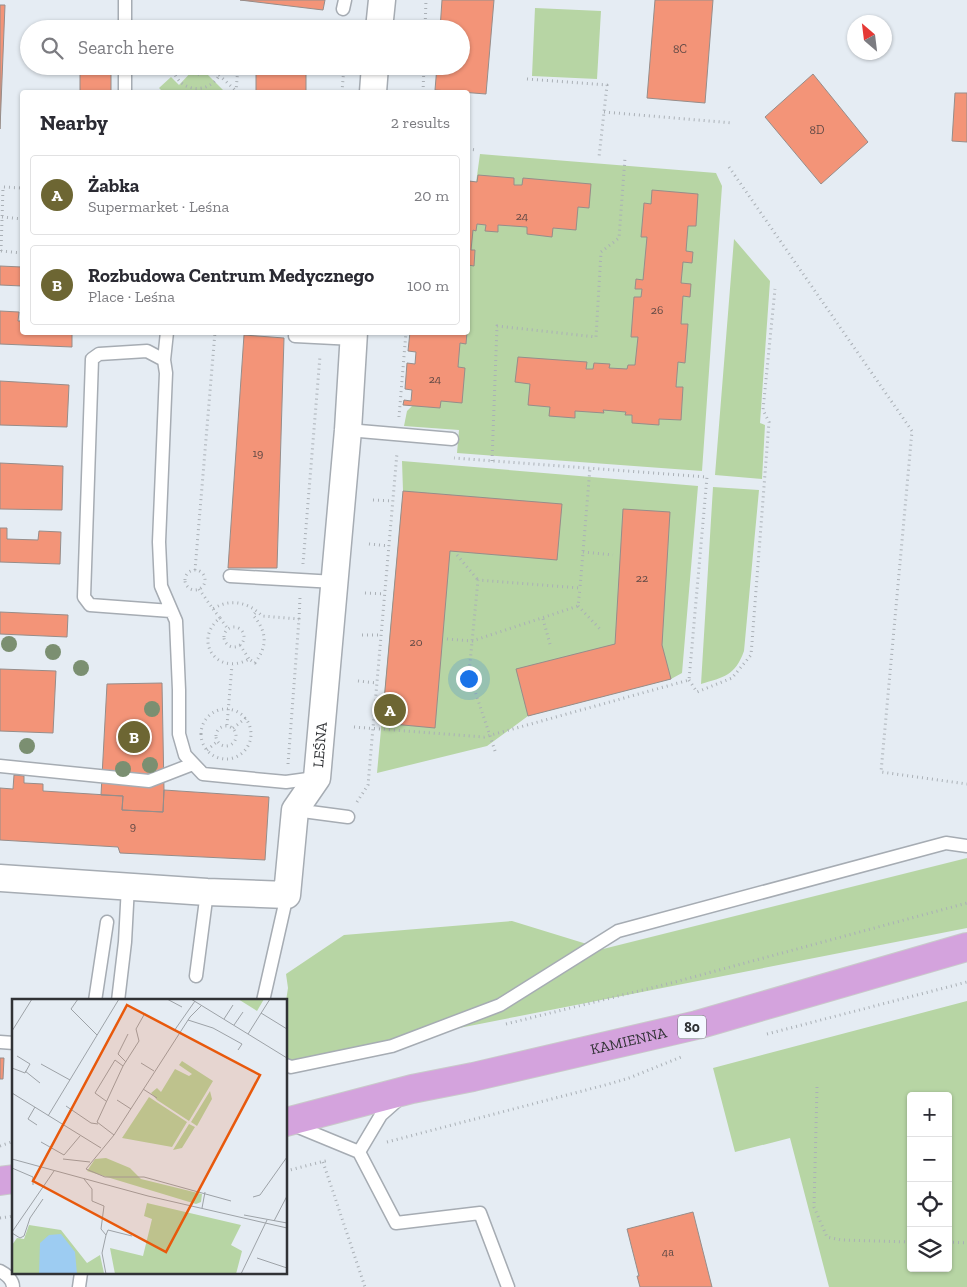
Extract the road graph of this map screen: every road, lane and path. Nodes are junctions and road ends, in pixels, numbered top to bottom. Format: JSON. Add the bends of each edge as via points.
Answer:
{"nodes":[{"id":1,"x":125,"y":0,"type":"edge"},
{"id":2,"x":382,"y":0,"type":"edge"},
{"id":3,"x":426,"y":0,"type":"edge"},
{"id":4,"x":125,"y":20,"type":"edge"},
{"id":5,"x":380,"y":20,"type":"edge"},
{"id":6,"x":425,"y":20,"type":"edge"},
{"id":7,"x":125,"y":75,"type":"edge"},
{"id":8,"x":175,"y":75,"type":"edge"},
{"id":9,"x":219,"y":75,"type":"joint"},
{"id":10,"x":237,"y":75,"type":"edge"},
{"id":11,"x":343,"y":75,"type":"edge"},
{"id":12,"x":374,"y":75,"type":"edge"},
{"id":13,"x":424,"y":75,"type":"edge"},
{"id":14,"x":527,"y":79,"type":"dead end"},
{"id":15,"x":125,"y":90,"type":"edge"},
{"id":16,"x":234,"y":90,"type":"edge"},
{"id":17,"x":236,"y":90,"type":"edge"},
{"id":18,"x":342,"y":90,"type":"edge"},
{"id":19,"x":373,"y":90,"type":"edge"},
{"id":20,"x":423,"y":90,"type":"edge"},
{"id":21,"x":604,"y":112,"type":"junction"},
{"id":22,"x":733,"y":123,"type":"dead end"},
{"id":23,"x":470,"y":149,"type":"edge"},
{"id":24,"x":477,"y":150,"type":"dead end"},
{"id":25,"x":598,"y":157,"type":"dead end"},
{"id":26,"x":626,"y":158,"type":"dead end"},
{"id":27,"x":729,"y":167,"type":"dead end"},
{"id":28,"x":1,"y":187,"type":"edge"},
{"id":29,"x":20,"y":188,"type":"edge"},
{"id":30,"x":2,"y":217,"type":"junction"},
{"id":31,"x":20,"y":219,"type":"edge"},
{"id":32,"x":0,"y":251,"type":"edge"},
{"id":33,"x":20,"y":252,"type":"edge"},
{"id":34,"x":775,"y":288,"type":"dead end"},
{"id":35,"x":167,"y":335,"type":"edge"},
{"id":36,"x":216,"y":335,"type":"edge"},
{"id":37,"x":406,"y":335,"type":"edge"},
{"id":38,"x":294,"y":336,"type":"dead end"},
{"id":39,"x":354,"y":336,"type":"edge"},
{"id":40,"x":322,"y":337,"type":"junction"},
{"id":41,"x":164,"y":360,"type":"junction"},
{"id":42,"x":348,"y":430,"type":"junction"},
{"id":43,"x":398,"y":435,"type":"junction"},
{"id":44,"x":452,"y":439,"type":"dead end"},
{"id":45,"x":452,"y":458,"type":"dead end"},
{"id":46,"x":492,"y":461,"type":"junction"},
{"id":47,"x":590,"y":468,"type":"junction"},
{"id":48,"x":373,"y":500,"type":"dead end"},
{"id":49,"x":392,"y":502,"type":"junction"},
{"id":50,"x":369,"y":544,"type":"dead end"},
{"id":51,"x":388,"y":546,"type":"junction"},
{"id":52,"x":583,"y":552,"type":"junction"},
{"id":53,"x":456,"y":555,"type":"dead end"},
{"id":54,"x":613,"y":555,"type":"dead end"},
{"id":55,"x":195,"y":570,"type":"junction"},
{"id":56,"x":230,"y":576,"type":"dead end"},
{"id":57,"x":302,"y":580,"type":"junction"},
{"id":58,"x":478,"y":580,"type":"junction"},
{"id":59,"x":335,"y":582,"type":"junction"},
{"id":60,"x":580,"y":588,"type":"junction"},
{"id":61,"x":199,"y":589,"type":"junction"},
{"id":62,"x":365,"y":593,"type":"dead end"},
{"id":63,"x":384,"y":594,"type":"junction"},
{"id":64,"x":578,"y":606,"type":"junction"},
{"id":65,"x":213,"y":609,"type":"junction"},
{"id":66,"x":257,"y":610,"type":"junction"},
{"id":67,"x":172,"y":611,"type":"junction"},
{"id":68,"x":220,"y":618,"type":"junction"},
{"id":69,"x":299,"y":619,"type":"junction"},
{"id":70,"x":543,"y":619,"type":"junction"},
{"id":71,"x":228,"y":629,"type":"junction"},
{"id":72,"x":600,"y":629,"type":"dead end"},
{"id":73,"x":362,"y":635,"type":"dead end"},
{"id":74,"x":381,"y":635,"type":"junction"},
{"id":75,"x":447,"y":639,"type":"dead end"},
{"id":76,"x":472,"y":641,"type":"junction"},
{"id":77,"x":550,"y":644,"type":"dead end"},
{"id":78,"x":240,"y":645,"type":"junction"},
{"id":79,"x":249,"y":659,"type":"junction"},
{"id":80,"x":232,"y":665,"type":"junction"},
{"id":81,"x":689,"y":680,"type":"junction"},
{"id":82,"x":358,"y":681,"type":"dead end"},
{"id":83,"x":377,"y":683,"type":"junction"},
{"id":84,"x":228,"y":709,"type":"junction"},
{"id":85,"x":246,"y":718,"type":"junction"},
{"id":86,"x":227,"y":725,"type":"junction"},
{"id":87,"x":354,"y":726,"type":"dead end"},
{"id":88,"x":233,"y":728,"type":"junction"},
{"id":89,"x":373,"y":728,"type":"junction"},
{"id":90,"x":488,"y":736,"type":"junction"},
{"id":91,"x":218,"y":741,"type":"junction"},
{"id":92,"x":207,"y":750,"type":"junction"},
{"id":93,"x":495,"y":751,"type":"dead end"},
{"id":94,"x":193,"y":764,"type":"junction"},
{"id":95,"x":0,"y":766,"type":"edge"},
{"id":96,"x":317,"y":778,"type":"junction"},
{"id":97,"x":286,"y":782,"type":"junction"},
{"id":98,"x":967,"y":784,"type":"edge"},
{"id":99,"x":295,"y":810,"type":"junction"},
{"id":100,"x":348,"y":817,"type":"joint"},
{"id":101,"x":967,"y":846,"type":"edge"},
{"id":102,"x":0,"y":878,"type":"edge"},
{"id":103,"x":128,"y":886,"type":"junction"},
{"id":104,"x":207,"y":892,"type":"junction"},
{"id":105,"x":287,"y":895,"type":"junction"},
{"id":106,"x":967,"y":903,"type":"edge"},
{"id":107,"x":107,"y":922,"type":"dead end"},
{"id":108,"x":967,"y":947,"type":"edge"},
{"id":109,"x":196,"y":976,"type":"dead end"},
{"id":110,"x":967,"y":982,"type":"edge"},
{"id":111,"x":95,"y":999,"type":"edge"},
{"id":112,"x":118,"y":999,"type":"edge"},
{"id":113,"x":263,"y":999,"type":"edge"},
{"id":114,"x":498,"y":1026,"type":"dead end"},
{"id":115,"x":761,"y":1035,"type":"dead end"},
{"id":116,"x":689,"y":1054,"type":"dead end"},
{"id":117,"x":288,"y":1066,"type":"edge"},
{"id":118,"x":817,"y":1087,"type":"dead end"},
{"id":119,"x":412,"y":1089,"type":"junction"},
{"id":120,"x":288,"y":1121,"type":"edge"},
{"id":121,"x":288,"y":1123,"type":"edge"},
{"id":122,"x":12,"y":1142,"type":"edge"},
{"id":123,"x":384,"y":1144,"type":"dead end"},
{"id":124,"x":0,"y":1146,"type":"edge"},
{"id":125,"x":359,"y":1152,"type":"junction"},
{"id":126,"x":330,"y":1160,"type":"dead end"},
{"id":127,"x":323,"y":1162,"type":"junction"},
{"id":128,"x":288,"y":1171,"type":"edge"},
{"id":129,"x":907,"y":1242,"type":"edge"},
{"id":130,"x":952,"y":1242,"type":"edge"},
{"id":131,"x":967,"y":1243,"type":"edge"},
{"id":132,"x":0,"y":1271,"type":"edge"},
{"id":133,"x":81,"y":1274,"type":"edge"},
{"id":134,"x":13,"y":1287,"type":"edge"},
{"id":135,"x":79,"y":1287,"type":"edge"},
{"id":136,"x":365,"y":1287,"type":"edge"},
{"id":137,"x":508,"y":1287,"type":"edge"}],
"edges":[{"from":1,"to":4,"type":"lane"},
{"from":2,"to":5,"type":"street"},
{"from":3,"to":6,"type":"path"},
{"from":7,"to":15,"type":"lane"},
{"from":8,"to":9,"type":"path","via":[[187,87],[195,89],[211,85]]},
{"from":9,"to":16,"type":"path"},
{"from":10,"to":17,"type":"path"},
{"from":11,"to":18,"type":"path"},
{"from":12,"to":19,"type":"street"},
{"from":13,"to":20,"type":"path"},
{"from":14,"to":21,"type":"path","via":[[607,85]]},
{"from":21,"to":22,"type":"path"},
{"from":21,"to":25,"type":"path"},
{"from":23,"to":24,"type":"path"},
{"from":26,"to":46,"type":"path","via":[[619,238],[601,252],[596,336],[497,326]]},
{"from":27,"to":98,"type":"path","via":[[912,431],[881,772]]},
{"from":28,"to":29,"type":"path"},
{"from":28,"to":30,"type":"path"},
{"from":30,"to":31,"type":"path"},
{"from":30,"to":32,"type":"path"},
{"from":32,"to":33,"type":"path"},
{"from":34,"to":81,"type":"path","via":[[763,410],[769,422],[751,655],[732,678],[697,692]]},
{"from":35,"to":41,"type":"lane"},
{"from":36,"to":55,"type":"path"},
{"from":37,"to":43,"type":"path"},
{"from":38,"to":40,"type":"lane"},
{"from":39,"to":40,"type":"lane"},
{"from":39,"to":42,"type":"street","name":"LEŚNA"},
{"from":40,"to":57,"type":"path"},
{"from":41,"to":67,"type":"lane","via":[[159,542],[161,586]]},
{"from":41,"to":67,"type":"lane","via":[[147,350],[99,354],[92,359],[83,584],[84,597],[90,604]]},
{"from":42,"to":43,"type":"lane"},
{"from":42,"to":59,"type":"street","name":"LEŚNA"},
{"from":43,"to":44,"type":"lane"},
{"from":43,"to":49,"type":"path"},
{"from":45,"to":46,"type":"path"},
{"from":46,"to":47,"type":"path"},
{"from":47,"to":52,"type":"path"},
{"from":47,"to":81,"type":"path","via":[[708,477]]},
{"from":48,"to":49,"type":"path"},
{"from":49,"to":51,"type":"path"},
{"from":50,"to":51,"type":"path"},
{"from":51,"to":63,"type":"path"},
{"from":52,"to":54,"type":"path"},
{"from":52,"to":60,"type":"path"},
{"from":53,"to":58,"type":"path"},
{"from":55,"to":61,"type":"path","via":[[204,578],[204,585]]},
{"from":55,"to":61,"type":"path","via":[[187,574],[185,583],[192,590]]},
{"from":56,"to":57,"type":"lane"},
{"from":57,"to":59,"type":"lane"},
{"from":57,"to":69,"type":"path"},
{"from":58,"to":60,"type":"path"},
{"from":58,"to":76,"type":"path"},
{"from":59,"to":96,"type":"street","name":"LEŚNA"},
{"from":60,"to":64,"type":"path"},
{"from":61,"to":65,"type":"path"},
{"from":62,"to":63,"type":"path"},
{"from":63,"to":74,"type":"path"},
{"from":64,"to":70,"type":"path"},
{"from":64,"to":72,"type":"path"},
{"from":65,"to":66,"type":"path","via":[[228,602]]},
{"from":65,"to":68,"type":"path"},
{"from":66,"to":69,"type":"path","via":[[262,616]]},
{"from":66,"to":79,"type":"path","via":[[253,615],[260,623],[265,644],[255,663]]},
{"from":67,"to":94,"type":"lane","via":[[176,621],[180,690],[179,734],[185,755]]},
{"from":68,"to":71,"type":"path"},
{"from":68,"to":80,"type":"path","via":[[212,624],[208,635],[209,647],[221,662]]},
{"from":69,"to":97,"type":"path"},
{"from":70,"to":76,"type":"path"},
{"from":70,"to":77,"type":"path"},
{"from":71,"to":78,"type":"path","via":[[237,628],[242,632],[244,639]]},
{"from":71,"to":78,"type":"path","via":[[225,643],[234,648]]},
{"from":73,"to":74,"type":"path"},
{"from":74,"to":83,"type":"path"},
{"from":75,"to":76,"type":"path"},
{"from":76,"to":90,"type":"path","via":[[469,673]]},
{"from":78,"to":79,"type":"path"},
{"from":79,"to":80,"type":"path"},
{"from":80,"to":84,"type":"path"},
{"from":81,"to":90,"type":"path"},
{"from":82,"to":83,"type":"path"},
{"from":83,"to":89,"type":"path"},
{"from":84,"to":85,"type":"path","via":[[240,712]]},
{"from":84,"to":86,"type":"path"},
{"from":84,"to":92,"type":"path","via":[[215,710],[203,722],[200,738]]},
{"from":85,"to":88,"type":"path"},
{"from":85,"to":92,"type":"path","via":[[251,734],[248,746],[240,755],[224,759]]},
{"from":86,"to":88,"type":"path"},
{"from":86,"to":91,"type":"path","via":[[217,732]]},
{"from":87,"to":89,"type":"path"},
{"from":88,"to":91,"type":"path","via":[[236,737],[233,743],[224,745]]},
{"from":89,"to":90,"type":"path"},
{"from":89,"to":100,"type":"path","via":[[368,784]]},
{"from":90,"to":93,"type":"path"},
{"from":91,"to":92,"type":"path"},
{"from":94,"to":95,"type":"lane","via":[[149,781]]},
{"from":94,"to":97,"type":"lane","via":[[203,774]]},
{"from":96,"to":97,"type":"lane"},
{"from":96,"to":99,"type":"street","name":"LEŚNA"},
{"from":99,"to":100,"type":"lane"},
{"from":99,"to":105,"type":"street","name":"LEŚNA"},
{"from":101,"to":117,"type":"lane","via":[[946,843],[618,931],[500,1005],[392,1046]]},
{"from":102,"to":103,"type":"street"},
{"from":103,"to":104,"type":"street"},
{"from":103,"to":112,"type":"lane"},
{"from":104,"to":105,"type":"street"},
{"from":104,"to":109,"type":"lane"},
{"from":105,"to":113,"type":"lane"},
{"from":106,"to":114,"type":"path"},
{"from":107,"to":111,"type":"lane"},
{"from":108,"to":119,"type":"main road","name":"KAMIENNA","number":"80","via":[[697,1026]]},
{"from":110,"to":115,"type":"path"},
{"from":116,"to":123,"type":"path","via":[[629,1078]]},
{"from":118,"to":129,"type":"path","via":[[814,1207],[826,1237]]},
{"from":119,"to":120,"type":"main road","name":"KAMIENNA","number":"80"},
{"from":119,"to":125,"type":"lane","via":[[381,1115]]},
{"from":121,"to":125,"type":"lane"},
{"from":122,"to":124,"type":"path"},
{"from":125,"to":137,"type":"lane","via":[[396,1223],[480,1213]]},
{"from":126,"to":127,"type":"path"},
{"from":127,"to":128,"type":"path"},
{"from":127,"to":136,"type":"path"},
{"from":130,"to":131,"type":"path"},
{"from":132,"to":134,"type":"lane","via":[[5,1273]]},
{"from":133,"to":135,"type":"lane"}]}
